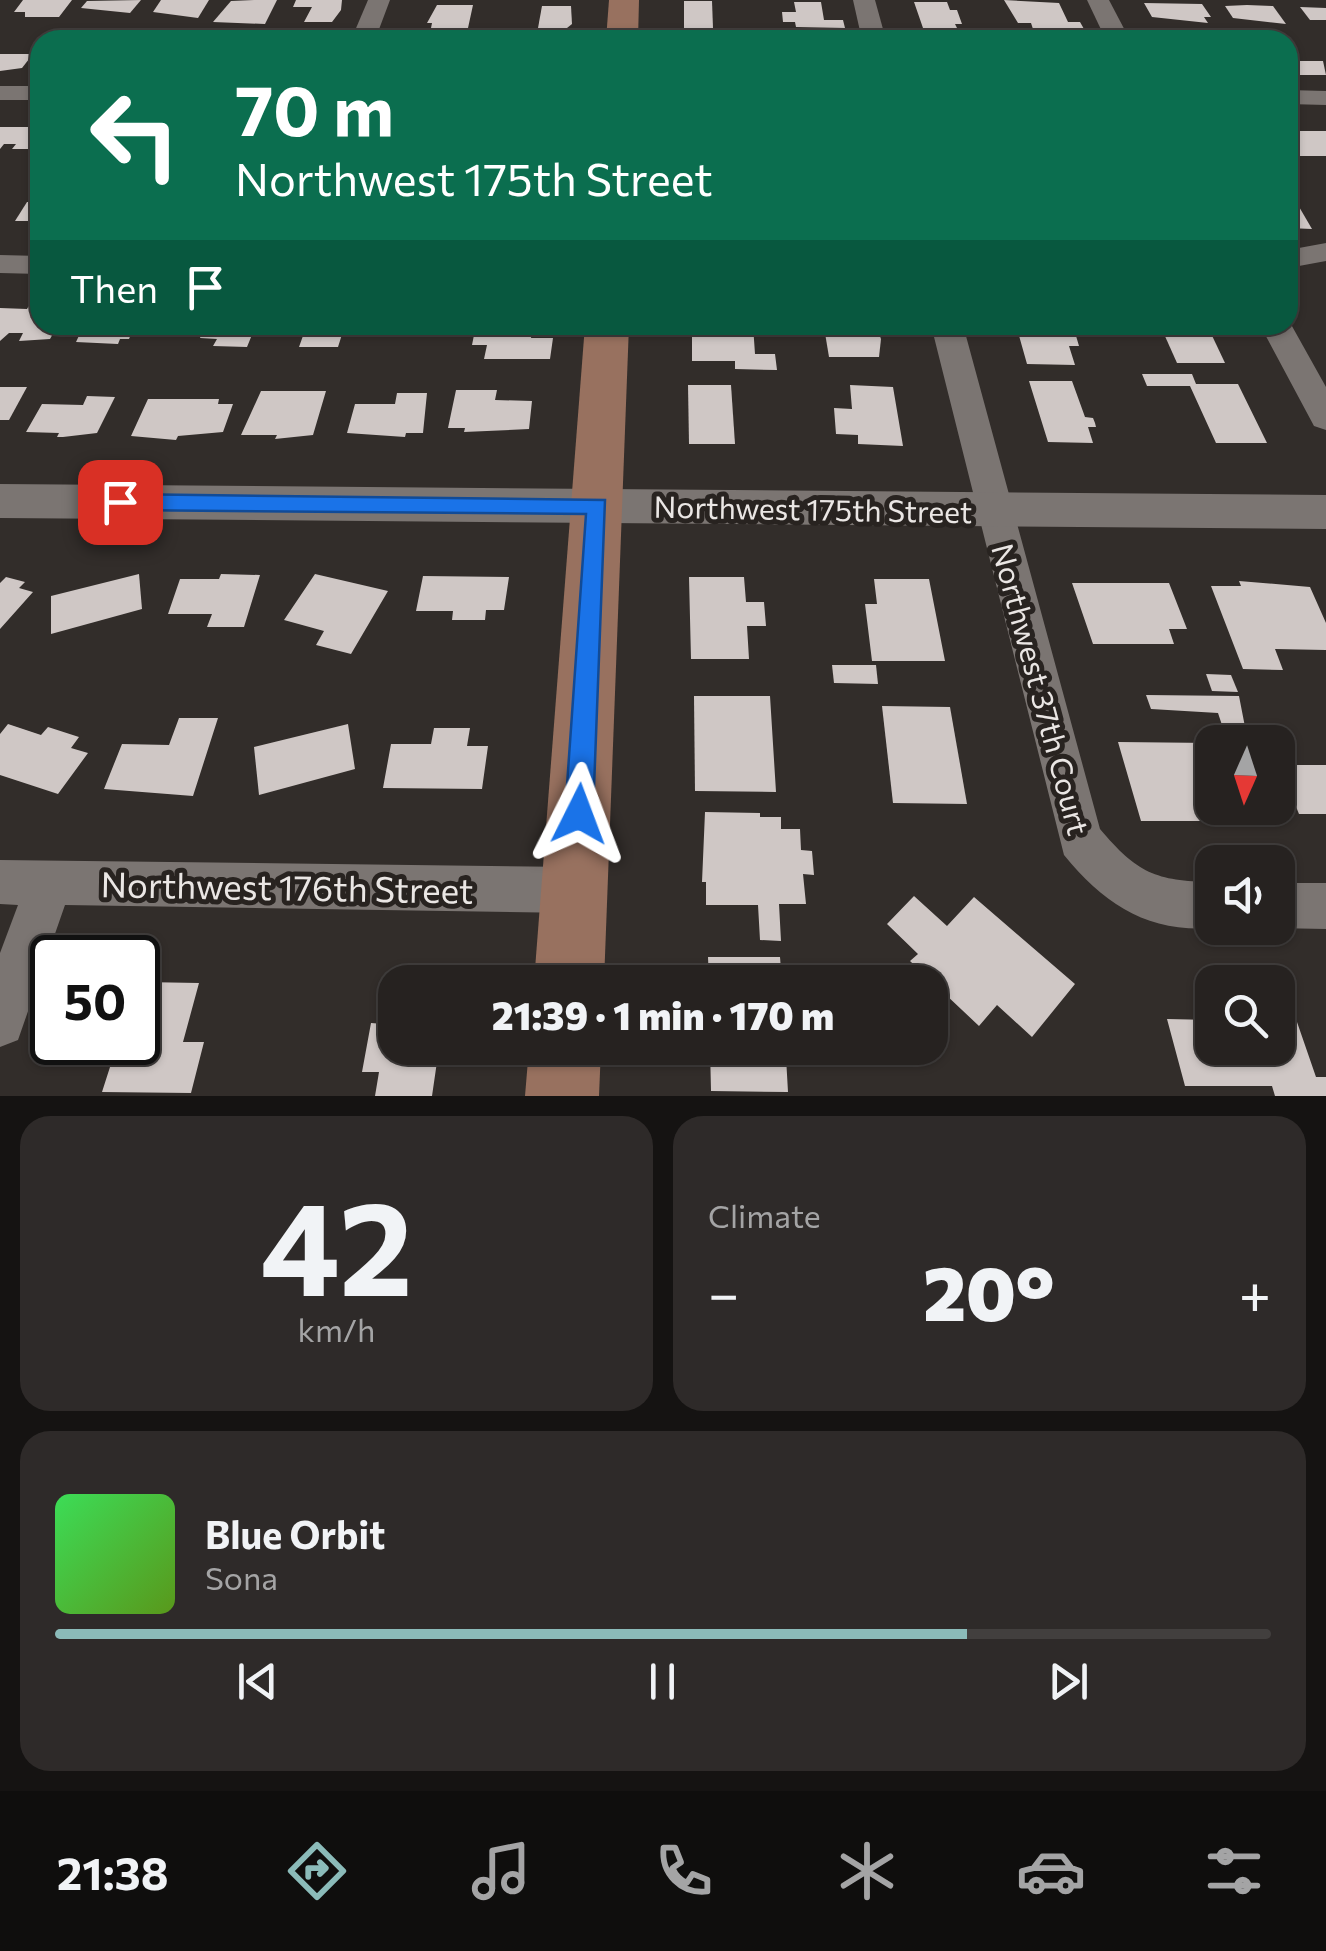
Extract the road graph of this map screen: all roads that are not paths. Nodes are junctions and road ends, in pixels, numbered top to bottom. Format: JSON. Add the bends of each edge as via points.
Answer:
{"nodes":[{"id":1,"x":379,"y":0,"type":"edge"},
{"id":2,"x":624,"y":0,"type":"edge"},
{"id":3,"x":864,"y":0,"type":"edge"},
{"id":4,"x":1098,"y":0,"type":"edge"},
{"id":5,"x":367,"y":30,"type":"edge"},
{"id":6,"x":622,"y":30,"type":"edge"},
{"id":7,"x":872,"y":30,"type":"edge"},
{"id":8,"x":1113,"y":30,"type":"edge"},
{"id":9,"x":0,"y":93,"type":"edge"},
{"id":10,"x":30,"y":94,"type":"edge"},
{"id":11,"x":1298,"y":97,"type":"edge"},
{"id":12,"x":1326,"y":98,"type":"edge"},
{"id":13,"x":1326,"y":252,"type":"edge"},
{"id":14,"x":1298,"y":257,"type":"edge"},
{"id":15,"x":0,"y":264,"type":"edge"},
{"id":16,"x":30,"y":264,"type":"edge"},
{"id":17,"x":606,"y":335,"type":"edge"},
{"id":18,"x":949,"y":335,"type":"edge"},
{"id":19,"x":1281,"y":335,"type":"edge"},
{"id":20,"x":1326,"y":418,"type":"edge"},
{"id":21,"x":0,"y":502,"type":"edge"},
{"id":22,"x":597,"y":506,"type":"junction"},
{"id":23,"x":994,"y":510,"type":"junction"},
{"id":24,"x":1326,"y":512,"type":"edge"},
{"id":25,"x":0,"y":882,"type":"edge"},
{"id":26,"x":49,"y":883,"type":"junction"},
{"id":27,"x":574,"y":890,"type":"junction"},
{"id":28,"x":1195,"y":905,"type":"edge"},
{"id":29,"x":1295,"y":906,"type":"edge"},
{"id":30,"x":1326,"y":906,"type":"edge"},
{"id":31,"x":570,"y":965,"type":"edge"},
{"id":32,"x":0,"y":1022,"type":"edge"},
{"id":33,"x":564,"y":1065,"type":"edge"},
{"id":34,"x":562,"y":1096,"type":"edge"}],
"edges":[{"from":1,"to":5,"type":"street"},
{"from":2,"to":6,"type":"main road"},
{"from":3,"to":7,"type":"street"},
{"from":4,"to":8,"type":"street"},
{"from":9,"to":10,"type":"street"},
{"from":11,"to":12,"type":"street"},
{"from":13,"to":14,"type":"street"},
{"from":15,"to":16,"type":"street"},
{"from":17,"to":22,"type":"main road"},
{"from":18,"to":23,"type":"street","name":"Northwest 37th Court"},
{"from":19,"to":20,"type":"street"},
{"from":21,"to":22,"type":"street","name":"Northwest 175th Street"},
{"from":22,"to":23,"type":"street","name":"Northwest 175th Street"},
{"from":22,"to":27,"type":"main road"},
{"from":23,"to":24,"type":"street","name":"Northwest 175th Street"},
{"from":23,"to":28,"type":"street","name":"Northwest 37th Court","via":[[1080,840],[1106,871],[1163,905]]},
{"from":25,"to":26,"type":"street","name":"Northwest 176th Street"},
{"from":26,"to":27,"type":"street","name":"Northwest 176th Street"},
{"from":26,"to":32,"type":"street"},
{"from":27,"to":31,"type":"main road"},
{"from":29,"to":30,"type":"street"},
{"from":33,"to":34,"type":"main road"}]}
